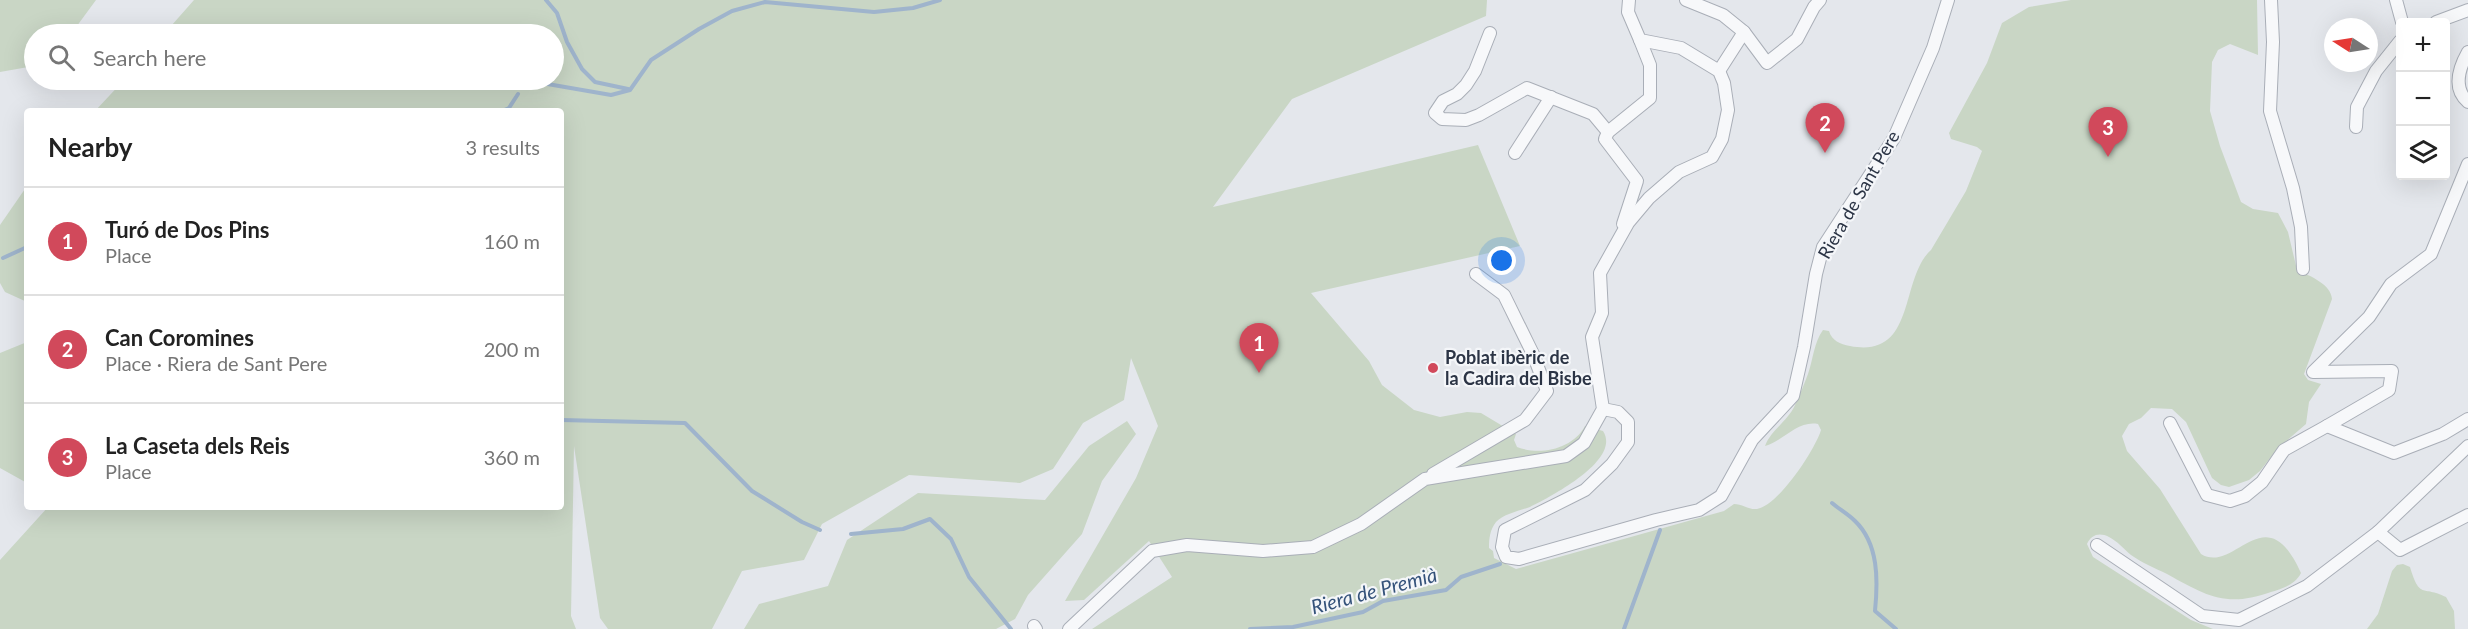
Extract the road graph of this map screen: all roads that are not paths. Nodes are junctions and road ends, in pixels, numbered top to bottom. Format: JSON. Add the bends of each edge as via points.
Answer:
{"nodes":[{"id":1,"x":1629,"y":0,"type":"edge"},
{"id":2,"x":1686,"y":0,"type":"edge"},
{"id":3,"x":1948,"y":0,"type":"edge"},
{"id":4,"x":2271,"y":0,"type":"edge"},
{"id":5,"x":2396,"y":0,"type":"edge"},
{"id":6,"x":1816,"y":2,"type":"edge"},
{"id":7,"x":2468,"y":10,"type":"edge"},
{"id":8,"x":2401,"y":18,"type":"edge"},
{"id":9,"x":2447,"y":18,"type":"edge"},
{"id":10,"x":1744,"y":32,"type":"junction"},
{"id":11,"x":1490,"y":33,"type":"dead end"},
{"id":12,"x":1640,"y":40,"type":"junction"},
{"id":13,"x":2396,"y":45,"type":"edge"},
{"id":14,"x":2468,"y":52,"type":"edge"},
{"id":15,"x":1719,"y":71,"type":"junction"},
{"id":16,"x":1551,"y":97,"type":"junction"},
{"id":17,"x":2468,"y":102,"type":"edge"},
{"id":18,"x":2356,"y":127,"type":"dead end"},
{"id":19,"x":1608,"y":132,"type":"junction"},
{"id":20,"x":1515,"y":153,"type":"dead end"},
{"id":21,"x":2468,"y":164,"type":"edge"},
{"id":22,"x":1619,"y":240,"type":"junction"},
{"id":23,"x":2303,"y":269,"type":"dead end"},
{"id":24,"x":1476,"y":274,"type":"dead end"},
{"id":25,"x":1603,"y":410,"type":"junction"},
{"id":26,"x":2468,"y":420,"type":"edge"},
{"id":27,"x":2170,"y":423,"type":"dead end"},
{"id":28,"x":2327,"y":426,"type":"junction"},
{"id":29,"x":2468,"y":446,"type":"edge"},
{"id":30,"x":1425,"y":479,"type":"junction"},
{"id":31,"x":2468,"y":515,"type":"edge"},
{"id":32,"x":2378,"y":532,"type":"junction"},
{"id":33,"x":2097,"y":545,"type":"dead end"},
{"id":34,"x":1069,"y":629,"type":"edge"}],
"edges":[{"from":1,"to":12,"type":"street","via":[[1628,12]]},
{"from":2,"to":10,"type":"street","via":[[1723,15]]},
{"from":3,"to":25,"type":"street","name":"Riera de Sant Pere","via":[[1933,48],[1894,138],[1823,247],[1793,396],[1752,440],[1721,496],[1699,510],[1519,559],[1506,556],[1502,547],[1505,530],[1585,490],[1628,442],[1628,422],[1618,412]]},
{"from":4,"to":23,"type":"street","via":[[2270,111],[2295,198]]},
{"from":5,"to":8,"type":"street"},
{"from":6,"to":10,"type":"street","via":[[1797,39],[1767,63]]},
{"from":7,"to":9,"type":"street"},
{"from":10,"to":15,"type":"street"},
{"from":11,"to":16,"type":"street","via":[[1466,85],[1443,101],[1436,113],[1442,119],[1466,120],[1527,88]]},
{"from":12,"to":15,"type":"street","via":[[1681,48]]},
{"from":12,"to":19,"type":"street","via":[[1650,65],[1650,98]]},
{"from":13,"to":18,"type":"street","via":[[2356,107]]},
{"from":14,"to":17,"type":"street","via":[[2458,76],[2458,87]]},
{"from":15,"to":22,"type":"street","via":[[1728,110],[1722,139],[1712,158],[1679,172],[1649,198]]},
{"from":16,"to":19,"type":"street","via":[[1593,114]]},
{"from":16,"to":20,"type":"street"},
{"from":19,"to":22,"type":"street","via":[[1605,139],[1637,181]]},
{"from":21,"to":28,"type":"street","via":[[2432,254],[2391,284],[2369,317],[2313,372],[2392,371],[2389,390]]},
{"from":22,"to":25,"type":"street","via":[[1600,273],[1602,313],[1592,337]]},
{"from":24,"to":30,"type":"street","via":[[1504,295],[1547,391],[1525,420]]},
{"from":25,"to":30,"type":"street","via":[[1584,442],[1566,456]]},
{"from":26,"to":28,"type":"street","via":[[2443,435],[2394,453]]},
{"from":27,"to":28,"type":"street","via":[[2207,495],[2230,501],[2245,496],[2262,482],[2284,450]]},
{"from":29,"to":32,"type":"street"},
{"from":30,"to":34,"type":"street","via":[[1361,524],[1314,547],[1263,551],[1187,545],[1152,551]]},
{"from":31,"to":32,"type":"street","via":[[2400,550]]},
{"from":32,"to":33,"type":"street","via":[[2307,586],[2239,620],[2202,615]]}]}
